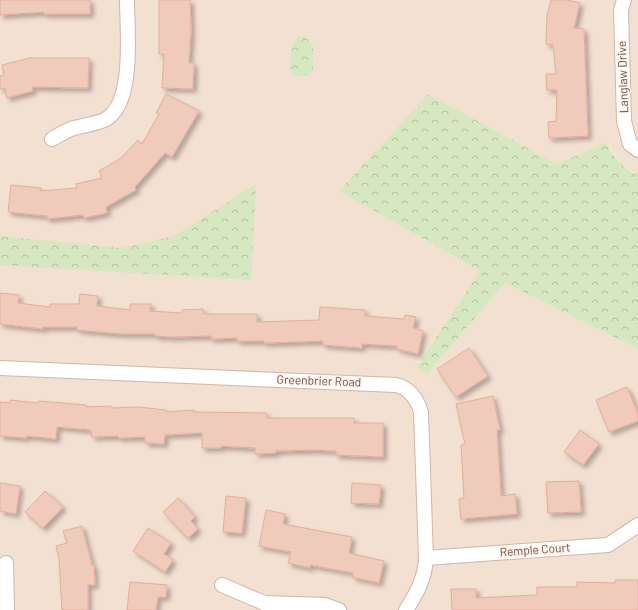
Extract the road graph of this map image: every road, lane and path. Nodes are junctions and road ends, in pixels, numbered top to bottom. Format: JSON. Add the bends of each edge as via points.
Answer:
{"nodes":[{"id":1,"x":127,"y":0,"type":"edge"},
{"id":2,"x":624,"y":0,"type":"edge"},
{"id":3,"x":52,"y":139,"type":"dead end"},
{"id":4,"x":638,"y":150,"type":"edge"},
{"id":5,"x":0,"y":368,"type":"edge"},
{"id":6,"x":638,"y":525,"type":"edge"},
{"id":7,"x":426,"y":558,"type":"junction"},
{"id":8,"x":6,"y":563,"type":"dead end"},
{"id":9,"x":222,"y":585,"type":"dead end"},
{"id":10,"x":7,"y":610,"type":"edge"},
{"id":11,"x":339,"y":610,"type":"edge"},
{"id":12,"x":406,"y":610,"type":"edge"}],
"edges":[{"from":1,"to":3,"type":"street","via":[[126,83],[123,98],[116,110],[107,118],[72,129]]},
{"from":2,"to":4,"type":"street","name":"Langlaw Drive","via":[[621,10],[624,121],[630,144]]},
{"from":5,"to":7,"type":"street","name":"Greenbrier Road","via":[[388,384],[403,387],[416,400],[421,412]]},
{"from":6,"to":7,"type":"street","name":"Remple Court","via":[[608,545]]},
{"from":7,"to":12,"type":"street","name":"Greenbrier Road","via":[[423,578]]},
{"from":8,"to":10,"type":"street"},
{"from":9,"to":11,"type":"street","via":[[264,603],[325,605]]}]}
